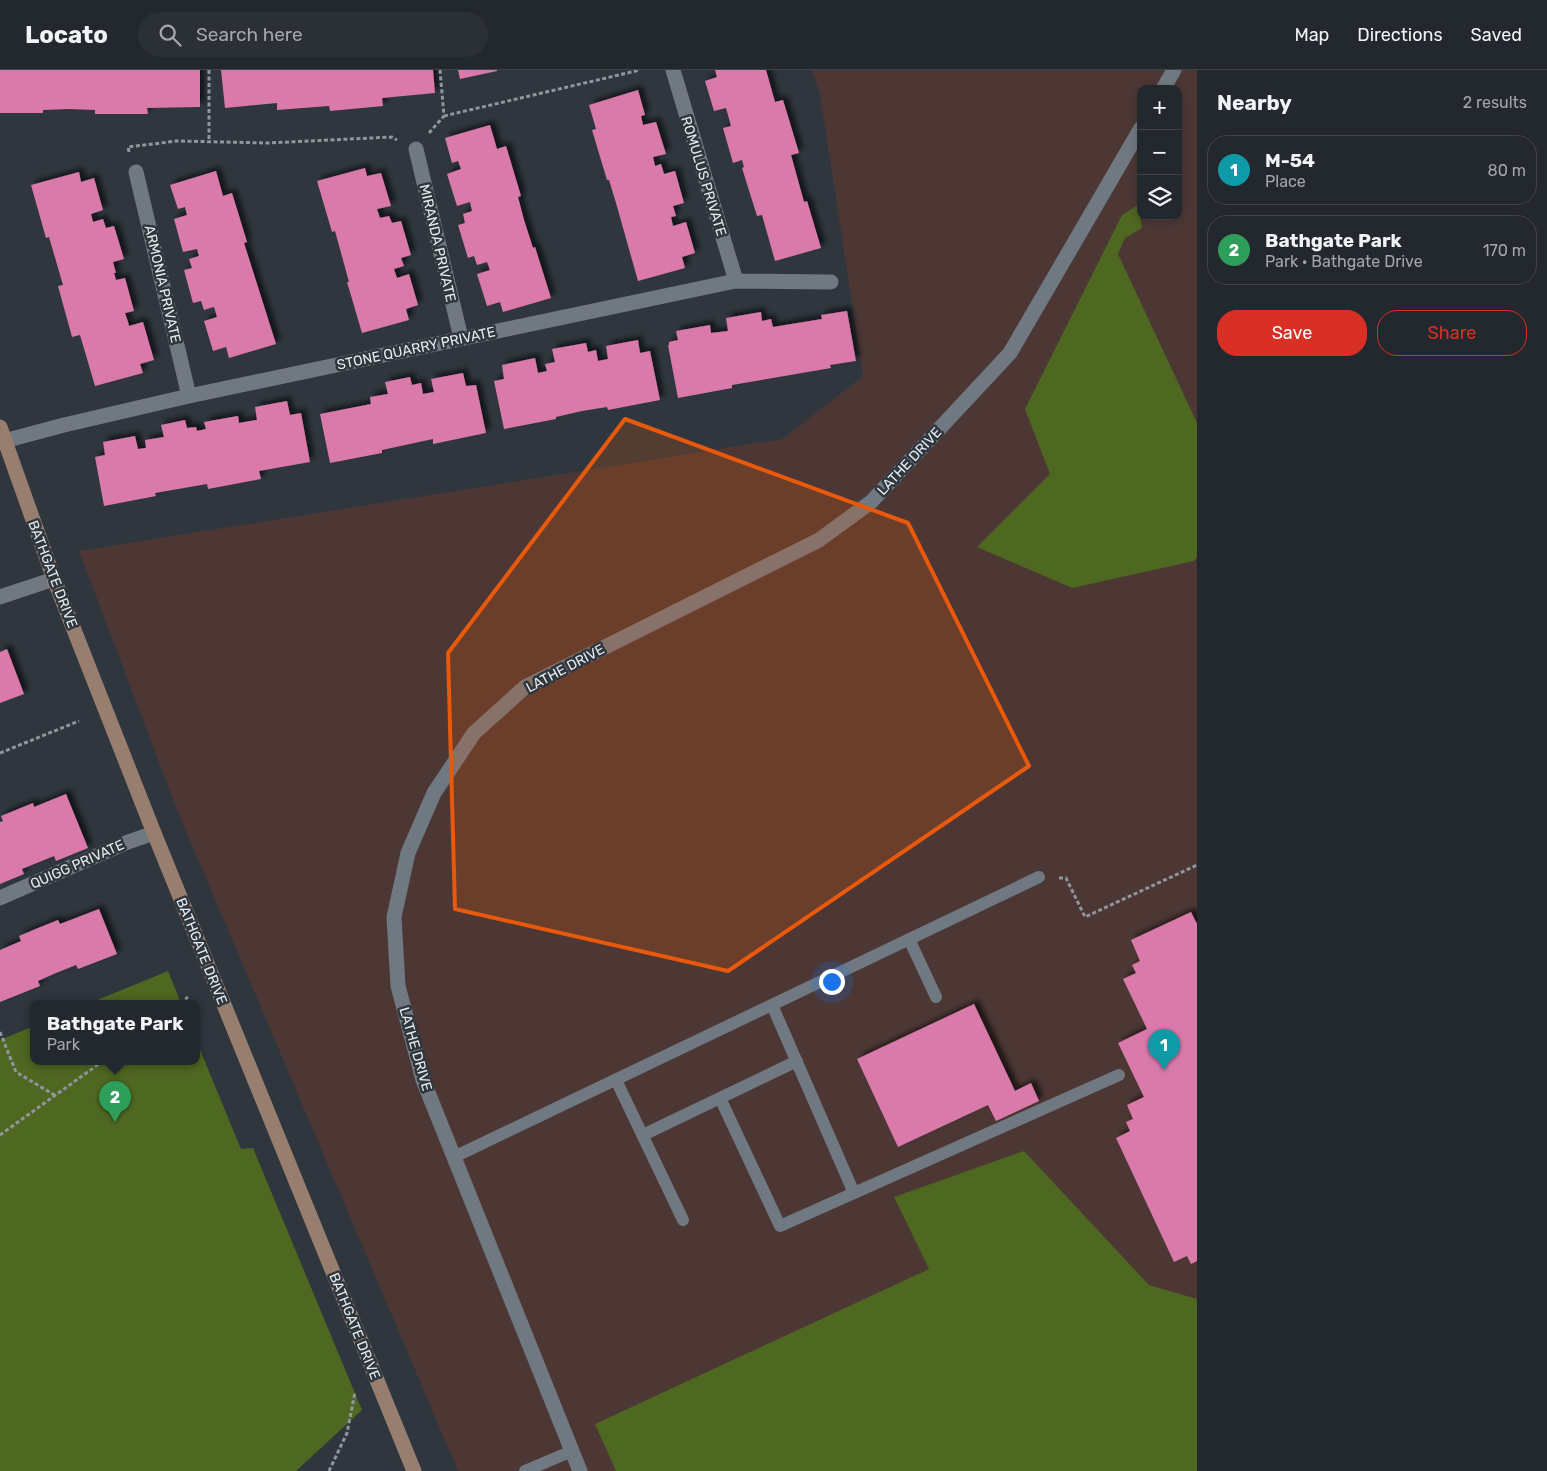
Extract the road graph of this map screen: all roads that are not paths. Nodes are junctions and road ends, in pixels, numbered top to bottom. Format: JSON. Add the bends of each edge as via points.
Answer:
{"nodes":[{"id":1,"x":673,"y":70,"type":"edge"},
{"id":2,"x":1174,"y":70,"type":"edge"},
{"id":3,"x":1165,"y":85,"type":"edge"},
{"id":4,"x":1140,"y":130,"type":"edge"},
{"id":5,"x":416,"y":149,"type":"road end"},
{"id":6,"x":136,"y":172,"type":"road end"},
{"id":7,"x":736,"y":282,"type":"junction"},
{"id":8,"x":830,"y":282,"type":"dead end"},
{"id":9,"x":460,"y":338,"type":"junction"},
{"id":10,"x":189,"y":396,"type":"junction"},
{"id":11,"x":2,"y":434,"type":"edge"},
{"id":12,"x":54,"y":579,"type":"junction"},
{"id":13,"x":0,"y":597,"type":"edge"},
{"id":14,"x":154,"y":833,"type":"junction"},
{"id":15,"x":1039,"y":877,"type":"road end"},
{"id":16,"x":0,"y":898,"type":"edge"},
{"id":17,"x":909,"y":939,"type":"junction"},
{"id":18,"x":936,"y":996,"type":"dead end"},
{"id":19,"x":772,"y":1005,"type":"junction"},
{"id":20,"x":797,"y":1062,"type":"junction"},
{"id":21,"x":1119,"y":1075,"type":"dead end"},
{"id":22,"x":616,"y":1080,"type":"junction"},
{"id":23,"x":720,"y":1098,"type":"junction"},
{"id":24,"x":643,"y":1135,"type":"junction"},
{"id":25,"x":454,"y":1157,"type":"junction"},
{"id":26,"x":854,"y":1193,"type":"junction"},
{"id":27,"x":683,"y":1220,"type":"dead end"},
{"id":28,"x":572,"y":1452,"type":"junction"},
{"id":29,"x":414,"y":1471,"type":"edge"},
{"id":30,"x":524,"y":1471,"type":"edge"},
{"id":31,"x":580,"y":1471,"type":"edge"}],
"edges":[{"from":1,"to":7,"type":"street","name":"ROMULUS PRIVATE"},
{"from":2,"to":3,"type":"street"},
{"from":4,"to":25,"type":"street","name":"LATHE DRIVE","via":[[1010,353],[871,502],[819,540],[525,687],[474,734],[434,793],[408,853],[394,917],[398,986],[423,1080]]},
{"from":5,"to":9,"type":"street","name":"MIRANDA PRIVATE"},
{"from":6,"to":10,"type":"street","name":"ARMONIA PRIVATE"},
{"from":7,"to":8,"type":"street","name":"STONE QUARRY PRIVATE"},
{"from":7,"to":9,"type":"street","name":"STONE QUARRY PRIVATE"},
{"from":9,"to":10,"type":"street","name":"STONE QUARRY PRIVATE"},
{"from":10,"to":11,"type":"street","name":"STONE QUARRY PRIVATE","via":[[64,425]]},
{"from":11,"to":12,"type":"street","name":"BATHGATE DRIVE"},
{"from":12,"to":13,"type":"street"},
{"from":12,"to":14,"type":"street","name":"BATHGATE DRIVE"},
{"from":14,"to":16,"type":"street","name":"QUIGG PRIVATE"},
{"from":14,"to":29,"type":"street","name":"BATHGATE DRIVE"},
{"from":15,"to":17,"type":"lane"},
{"from":17,"to":18,"type":"lane"},
{"from":17,"to":19,"type":"lane"},
{"from":19,"to":20,"type":"lane"},
{"from":19,"to":22,"type":"lane"},
{"from":20,"to":23,"type":"lane"},
{"from":20,"to":26,"type":"lane"},
{"from":21,"to":26,"type":"lane"},
{"from":22,"to":24,"type":"lane"},
{"from":22,"to":25,"type":"lane"},
{"from":23,"to":24,"type":"lane"},
{"from":23,"to":26,"type":"lane","via":[[780,1226]]},
{"from":24,"to":27,"type":"lane"},
{"from":25,"to":28,"type":"street","name":"LATHE DRIVE"},
{"from":28,"to":30,"type":"lane"},
{"from":28,"to":31,"type":"street","name":"LATHE DRIVE"}]}
